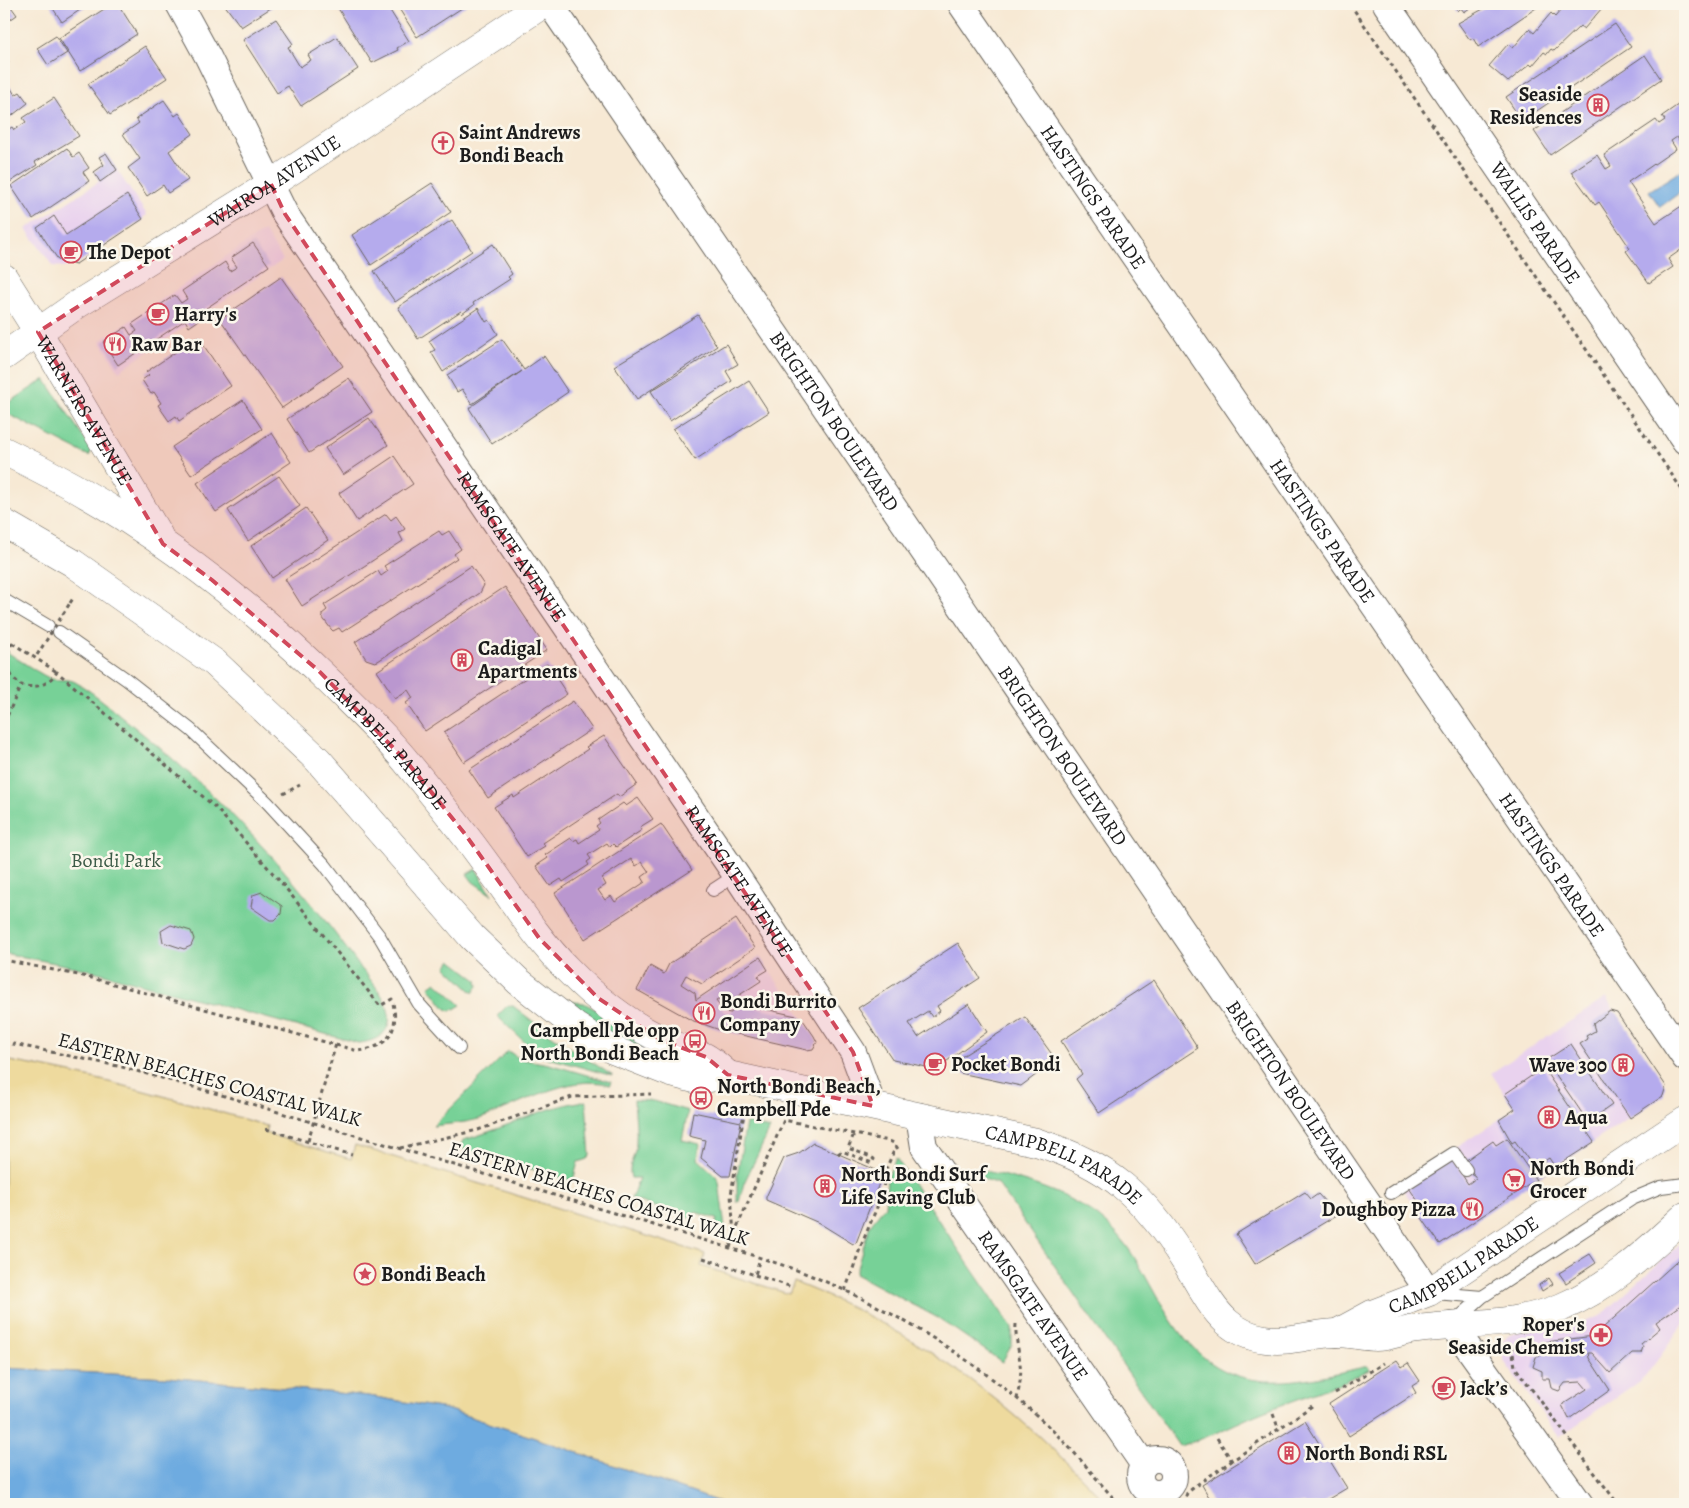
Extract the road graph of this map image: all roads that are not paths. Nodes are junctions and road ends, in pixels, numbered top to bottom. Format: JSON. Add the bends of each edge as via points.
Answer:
{"nodes":[{"id":1,"x":178,"y":4,"type":"edge"},
{"id":2,"x":544,"y":4,"type":"edge"},
{"id":3,"x":550,"y":4,"type":"edge"},
{"id":4,"x":961,"y":4,"type":"edge"},
{"id":5,"x":1386,"y":4,"type":"edge"},
{"id":6,"x":271,"y":184,"type":"junction"},
{"id":7,"x":4,"y":278,"type":"edge"},
{"id":8,"x":38,"y":332,"type":"junction"},
{"id":9,"x":4,"y":356,"type":"edge"},
{"id":10,"x":1685,"y":441,"type":"edge"},
{"id":11,"x":4,"y":450,"type":"edge"},
{"id":12,"x":4,"y":523,"type":"edge"},
{"id":13,"x":163,"y":544,"type":"junction"},
{"id":14,"x":4,"y":600,"type":"edge"},
{"id":15,"x":736,"y":875,"type":"junction"},
{"id":16,"x":713,"y":890,"type":"dead end"},
{"id":17,"x":459,"y":1048,"type":"dead end"},
{"id":18,"x":1685,"y":1058,"type":"edge"},
{"id":19,"x":728,"y":1075,"type":"junction"},
{"id":20,"x":872,"y":1106,"type":"junction"},
{"id":21,"x":919,"y":1116,"type":"junction"},
{"id":22,"x":1685,"y":1121,"type":"edge"},
{"id":23,"x":1466,"y":1170,"type":"dead end"},
{"id":24,"x":1685,"y":1184,"type":"edge"},
{"id":25,"x":1391,"y":1193,"type":"dead end"},
{"id":26,"x":1685,"y":1216,"type":"edge"},
{"id":27,"x":1429,"y":1292,"type":"junction"},
{"id":28,"x":1482,"y":1297,"type":"junction"},
{"id":29,"x":1452,"y":1325,"type":"junction"},
{"id":30,"x":1336,"y":1333,"type":"junction"},
{"id":31,"x":1163,"y":1499,"type":"edge"},
{"id":32,"x":1580,"y":1504,"type":"edge"}],
"edges":[{"from":1,"to":6,"type":"street","name":"RAMSGATE AVENUE"},
{"from":2,"to":6,"type":"street","name":"WAIROA AVENUE"},
{"from":3,"to":27,"type":"street","name":"BRIGHTON BOULEVARD"},
{"from":4,"to":18,"type":"street","name":"HASTINGS PARADE"},
{"from":5,"to":10,"type":"street","name":"WALLIS PARADE"},
{"from":6,"to":8,"type":"street","name":"WAIROA AVENUE"},
{"from":6,"to":15,"type":"street","name":"RAMSGATE AVENUE","via":[[285,214],[367,336]]},
{"from":7,"to":8,"type":"street","name":"WARNERS AVENUE"},
{"from":8,"to":9,"type":"street","name":"WAIROA AVENUE"},
{"from":8,"to":13,"type":"street","name":"WARNERS AVENUE"},
{"from":11,"to":13,"type":"street","name":"CAMPBELL PARADE","via":[[110,508]]},
{"from":12,"to":19,"type":"street","name":"CAMPBELL PARADE","via":[[73,563],[215,663],[318,760],[472,937],[518,981],[576,1026],[613,1050],[670,1073],[698,1080]]},
{"from":13,"to":19,"type":"street","name":"CAMPBELL PARADE","via":[[284,639],[353,705],[407,762],[465,834],[539,938],[567,970],[628,1020],[659,1039],[706,1057]]},
{"from":14,"to":17,"type":"lane","via":[[54,629],[126,679],[190,730],[267,802],[325,865],[380,937],[419,1004]]},
{"from":15,"to":16,"type":"lane"},
{"from":15,"to":20,"type":"street","name":"RAMSGATE AVENUE","via":[[853,1052]]},
{"from":19,"to":20,"type":"street","name":"CAMPBELL PARADE"},
{"from":20,"to":21,"type":"street","name":"CAMPBELL PARADE"},
{"from":21,"to":30,"type":"street","name":"CAMPBELL PARADE","via":[[1060,1149],[1112,1176],[1159,1222],[1226,1322],[1243,1333],[1277,1340]]},
{"from":21,"to":31,"type":"street","name":"RAMSGATE AVENUE","via":[[924,1147],[1144,1465],[1152,1459],[1162,1460],[1173,1470],[1171,1485]]},
{"from":22,"to":27,"type":"street","name":"CAMPBELL PARADE"},
{"from":23,"to":25,"type":"lane","via":[[1454,1153]]},
{"from":24,"to":28,"type":"lane","via":[[1660,1187],[1632,1199]]},
{"from":26,"to":29,"type":"street","name":"CAMPBELL PARADE","via":[[1618,1276],[1589,1295],[1531,1316]]},
{"from":27,"to":28,"type":"lane"},
{"from":27,"to":29,"type":"street","name":"BRIGHTON BOULEVARD"},
{"from":27,"to":30,"type":"street","name":"CAMPBELL PARADE","via":[[1372,1314]]},
{"from":28,"to":29,"type":"lane"},
{"from":29,"to":30,"type":"street","name":"CAMPBELL PARADE","via":[[1378,1337]]},
{"from":29,"to":32,"type":"street","name":"BRIGHTON BOULEVARD"}]}
